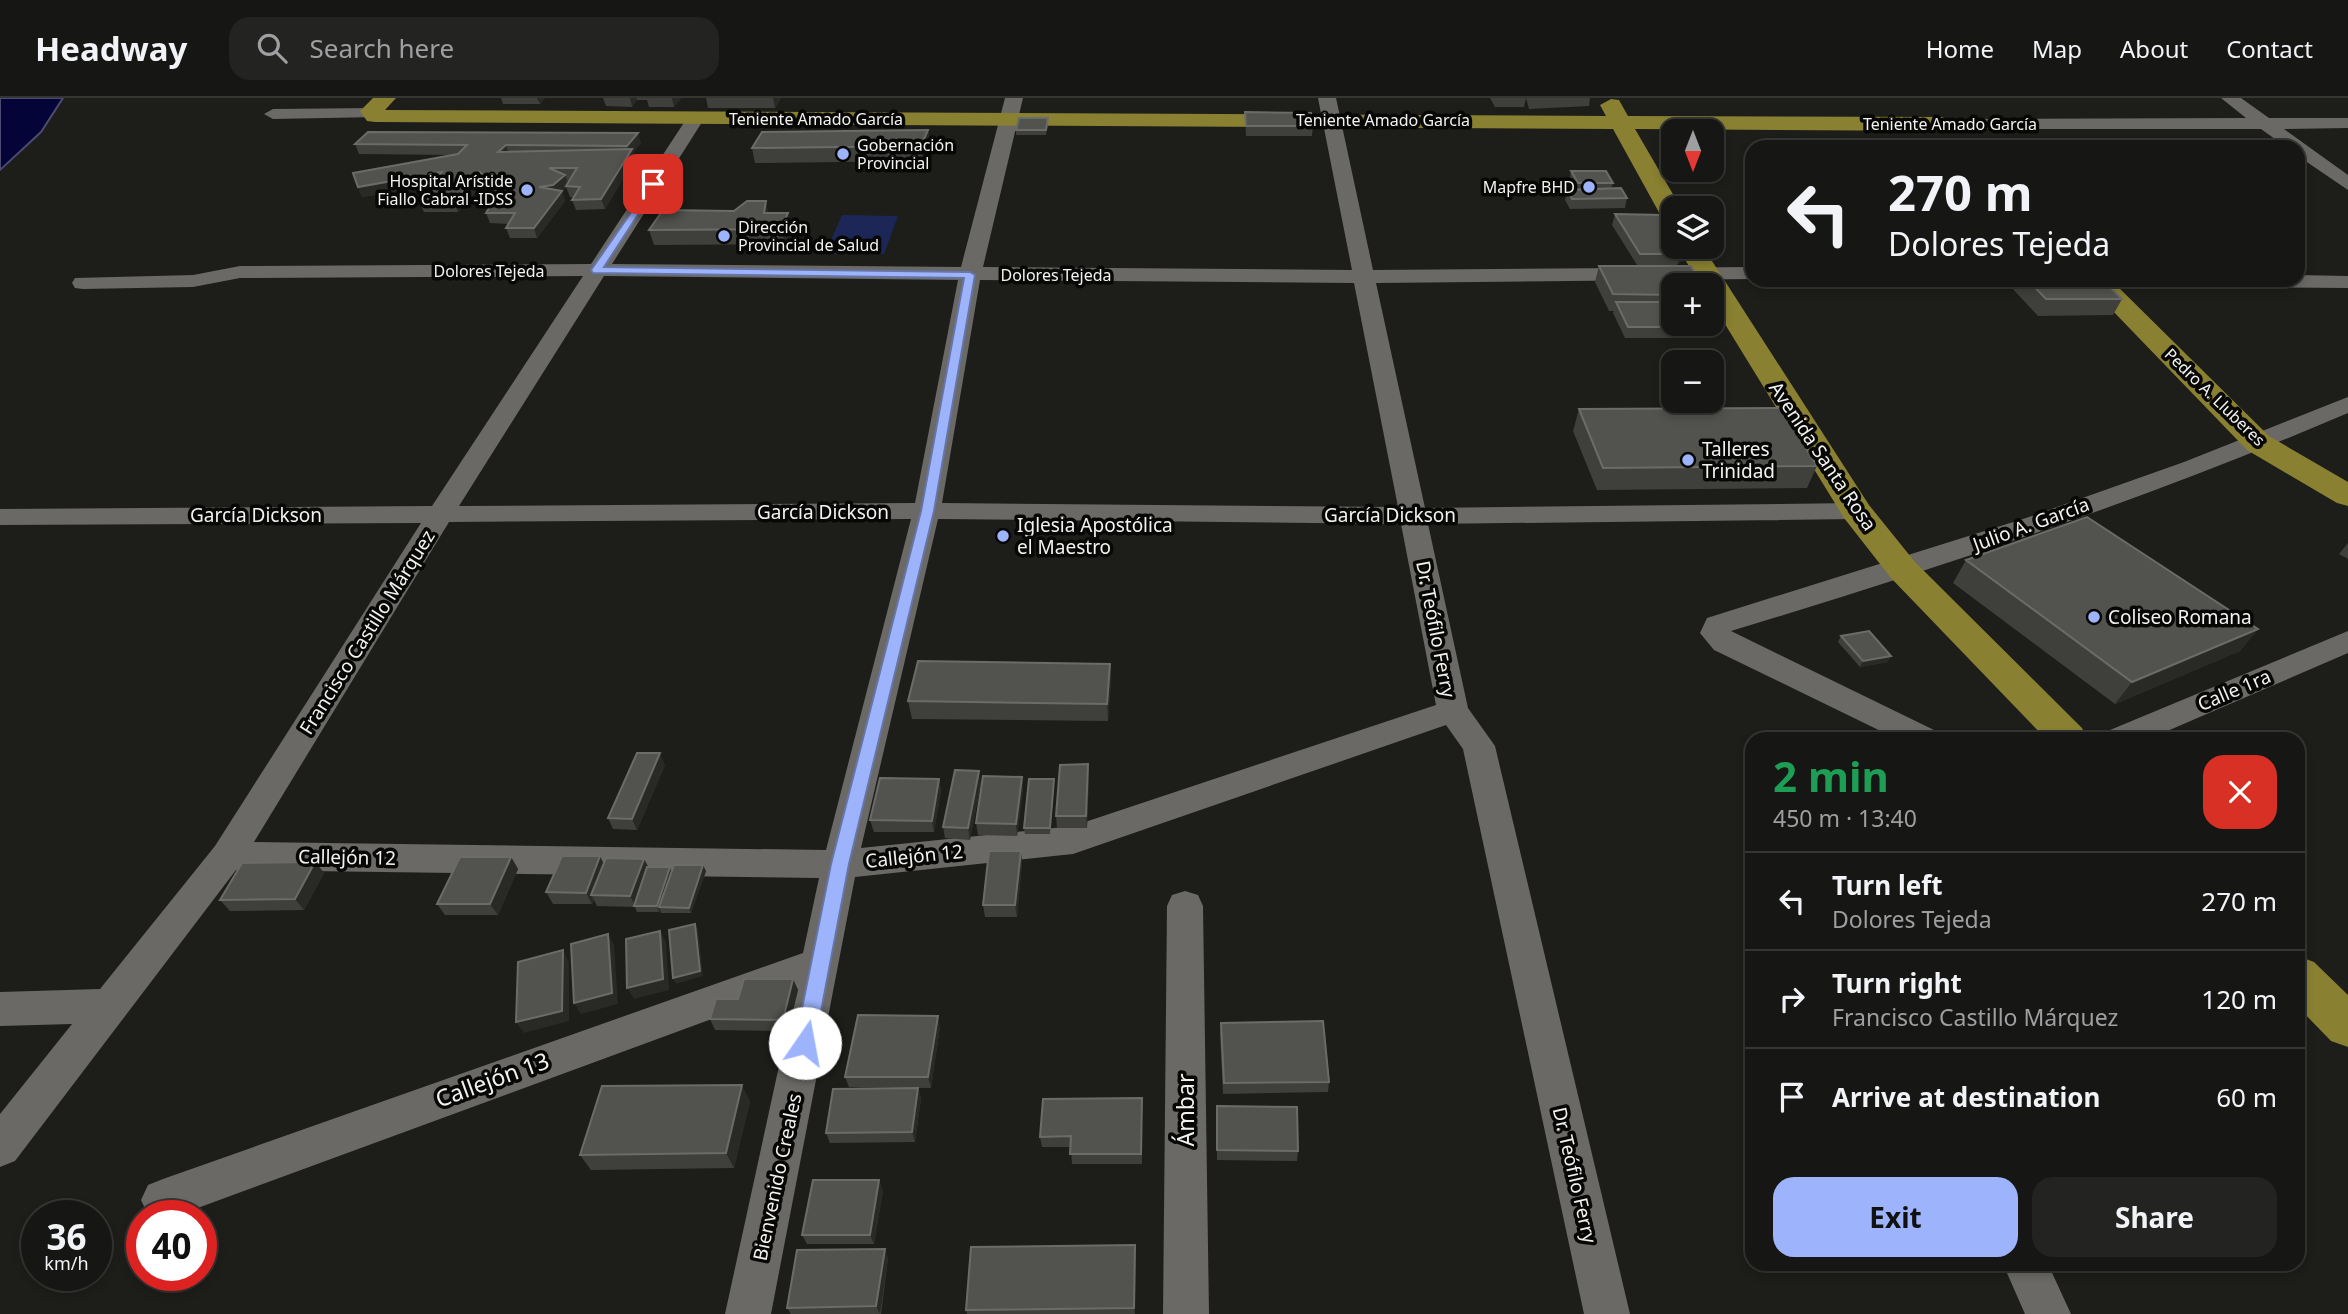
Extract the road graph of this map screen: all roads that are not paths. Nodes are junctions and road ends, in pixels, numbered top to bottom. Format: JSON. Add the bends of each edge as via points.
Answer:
{"nodes":[{"id":1,"x":708,"y":98,"type":"edge"},
{"id":2,"x":1607,"y":98,"type":"edge"},
{"id":3,"x":1917,"y":98,"type":"edge"},
{"id":4,"x":2230,"y":98,"type":"edge"},
{"id":5,"x":378,"y":109,"type":"edge"},
{"id":6,"x":1011,"y":109,"type":"edge"},
{"id":7,"x":1330,"y":109,"type":"edge"},
{"id":8,"x":273,"y":114,"type":"dead end"},
{"id":9,"x":695,"y":119,"type":"junction"},
{"id":10,"x":1621,"y":122,"type":"junction"},
{"id":11,"x":2348,"y":123,"type":"edge"},
{"id":12,"x":1944,"y":124,"type":"junction"},
{"id":13,"x":2266,"y":124,"type":"junction"},
{"id":14,"x":1959,"y":140,"type":"edge"},
{"id":15,"x":2288,"y":140,"type":"edge"},
{"id":16,"x":2305,"y":152,"type":"edge"},
{"id":17,"x":2348,"y":184,"type":"edge"},
{"id":18,"x":1662,"y":196,"type":"edge"},
{"id":19,"x":1697,"y":260,"type":"edge"},
{"id":20,"x":597,"y":270,"type":"junction"},
{"id":21,"x":1745,"y":271,"type":"edge"},
{"id":22,"x":970,"y":275,"type":"junction"},
{"id":23,"x":1363,"y":277,"type":"junction"},
{"id":24,"x":2305,"y":282,"type":"edge"},
{"id":25,"x":2348,"y":282,"type":"edge"},
{"id":26,"x":83,"y":283,"type":"dead end"},
{"id":27,"x":2103,"y":287,"type":"edge"},
{"id":28,"x":2348,"y":404,"type":"edge"},
{"id":29,"x":2258,"y":443,"type":"junction"},
{"id":30,"x":2348,"y":496,"type":"edge"},
{"id":31,"x":927,"y":511,"type":"junction"},
{"id":32,"x":1856,"y":511,"type":"junction"},
{"id":33,"x":441,"y":513,"type":"junction"},
{"id":34,"x":1413,"y":516,"type":"junction"},
{"id":35,"x":0,"y":517,"type":"edge"},
{"id":36,"x":1903,"y":570,"type":"junction"},
{"id":37,"x":2348,"y":641,"type":"edge"},
{"id":38,"x":1452,"y":711,"type":"junction"},
{"id":39,"x":1910,"y":732,"type":"edge"},
{"id":40,"x":2062,"y":732,"type":"edge"},
{"id":41,"x":2134,"y":732,"type":"edge"},
{"id":42,"x":227,"y":856,"type":"junction"},
{"id":43,"x":840,"y":864,"type":"junction"},
{"id":44,"x":1185,"y":906,"type":"dead end"},
{"id":45,"x":822,"y":962,"type":"junction"},
{"id":46,"x":2305,"y":983,"type":"edge"},
{"id":47,"x":110,"y":1006,"type":"junction"},
{"id":48,"x":0,"y":1009,"type":"edge"},
{"id":49,"x":2348,"y":1026,"type":"edge"},
{"id":50,"x":0,"y":1147,"type":"edge"},
{"id":51,"x":163,"y":1200,"type":"dead end"},
{"id":52,"x":2028,"y":1271,"type":"edge"},
{"id":53,"x":748,"y":1314,"type":"edge"},
{"id":54,"x":1186,"y":1314,"type":"edge"},
{"id":55,"x":1606,"y":1314,"type":"edge"},
{"id":56,"x":2048,"y":1314,"type":"edge"}],
"edges":[{"from":1,"to":9,"type":"main road","name":"Francisco Castillo Márquez"},
{"from":2,"to":10,"type":"main road"},
{"from":3,"to":12,"type":"main road"},
{"from":4,"to":13,"type":"street"},
{"from":5,"to":8,"type":"street"},
{"from":5,"to":9,"type":"main road","name":"Teniente Amado García"},
{"from":6,"to":7,"type":"main road","name":"Teniente Amado García"},
{"from":6,"to":9,"type":"main road","name":"Teniente Amado García"},
{"from":6,"to":22,"type":"street","name":"Bienvenido Creales"},
{"from":7,"to":10,"type":"main road","name":"Teniente Amado García"},
{"from":7,"to":23,"type":"street","name":"Dr. Teófilo Ferry"},
{"from":9,"to":20,"type":"street","name":"Francisco Castillo Márquez"},
{"from":10,"to":12,"type":"main road","name":"Teniente Amado García"},
{"from":10,"to":18,"type":"main road"},
{"from":11,"to":13,"type":"street","name":"Teniente Amado García"},
{"from":12,"to":13,"type":"street","name":"Teniente Amado García"},
{"from":12,"to":14,"type":"main road"},
{"from":13,"to":15,"type":"street"},
{"from":16,"to":17,"type":"street"},
{"from":19,"to":21,"type":"street","name":"Dolores Tejeda"},
{"from":19,"to":23,"type":"street","name":"Dolores Tejeda"},
{"from":19,"to":32,"type":"main road","name":"Avenida Santa Rosa"},
{"from":20,"to":22,"type":"street","name":"Dolores Tejeda"},
{"from":20,"to":26,"type":"street","name":"Dolores Tejeda","via":[[240,272],[193,281]]},
{"from":20,"to":33,"type":"street","name":"Francisco Castillo Márquez"},
{"from":22,"to":23,"type":"street","name":"Dolores Tejeda"},
{"from":22,"to":31,"type":"street","name":"Bienvenido Creales"},
{"from":23,"to":34,"type":"street","name":"Dr. Teófilo Ferry"},
{"from":24,"to":25,"type":"street"},
{"from":27,"to":29,"type":"main road","name":"Pedro A. Lluberes"},
{"from":28,"to":29,"type":"street","name":"Julio A. García"},
{"from":29,"to":30,"type":"main road","name":"Pedro A. Lluberes"},
{"from":29,"to":36,"type":"street","name":"Julio A. García"},
{"from":31,"to":33,"type":"street","name":"García Dickson"},
{"from":31,"to":34,"type":"street","name":"García Dickson"},
{"from":31,"to":43,"type":"street","name":"Bienvenido Creales"},
{"from":32,"to":34,"type":"street","name":"García Dickson"},
{"from":32,"to":36,"type":"main road","name":"Avenida Santa Rosa"},
{"from":33,"to":35,"type":"street","name":"García Dickson"},
{"from":33,"to":42,"type":"street","name":"Francisco Castillo Márquez"},
{"from":34,"to":38,"type":"street","name":"Dr. Teófilo Ferry"},
{"from":36,"to":39,"type":"street","name":"Julio A. García","via":[[1717,625],[1715,633],[1725,643]]},
{"from":36,"to":40,"type":"main road","name":"Avenida Santa Rosa"},
{"from":37,"to":41,"type":"street","name":"Calle 1ra"},
{"from":38,"to":43,"type":"street","name":"Callejón 12","via":[[1073,840]]},
{"from":38,"to":55,"type":"street","name":"Dr. Teófilo Ferry","via":[[1479,746]]},
{"from":42,"to":43,"type":"street","name":"Callejón 12"},
{"from":42,"to":47,"type":"street","name":"Francisco Castillo Márquez"},
{"from":43,"to":45,"type":"street","name":"Bienvenido Creales"},
{"from":44,"to":54,"type":"street","name":"Ámbar"},
{"from":45,"to":51,"type":"street","name":"Callejón 13"},
{"from":45,"to":53,"type":"street","name":"Bienvenido Creales"},
{"from":46,"to":49,"type":"main road"},
{"from":47,"to":48,"type":"street"},
{"from":47,"to":50,"type":"street","name":"Francisco Castillo Márquez"},
{"from":52,"to":56,"type":"street"}]}
